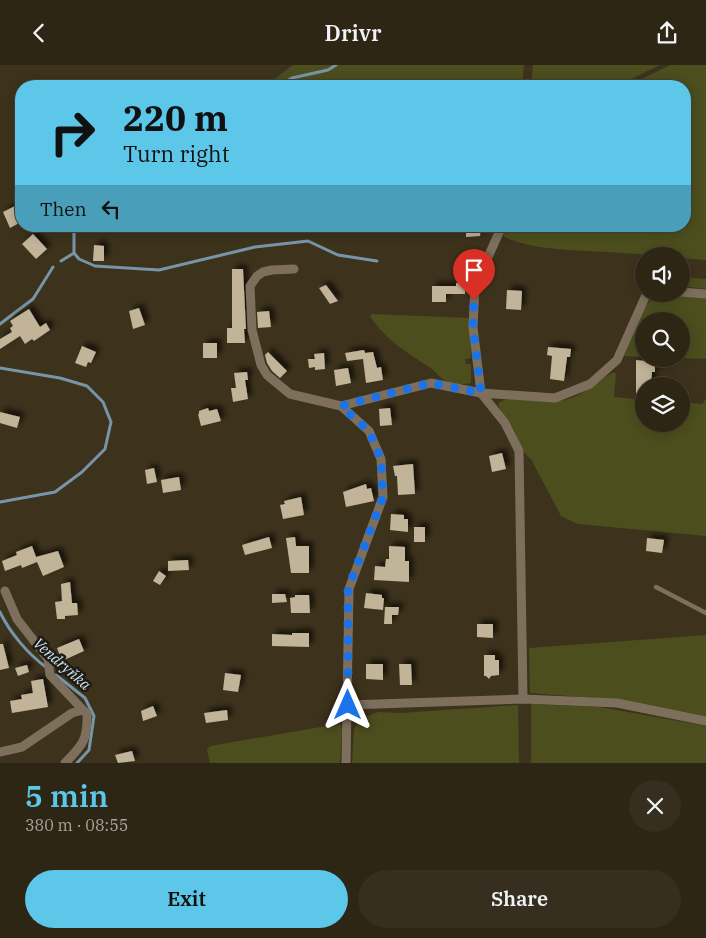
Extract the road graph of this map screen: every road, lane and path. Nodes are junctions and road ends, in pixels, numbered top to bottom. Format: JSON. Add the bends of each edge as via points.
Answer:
{"nodes":[{"id":1,"x":499,"y":232,"type":"edge"},
{"id":2,"x":294,"y":269,"type":"dead end"},
{"id":3,"x":690,"y":293,"type":"edge"},
{"id":4,"x":706,"y":294,"type":"edge"},
{"id":5,"x":643,"y":302,"type":"edge"},
{"id":6,"x":481,"y":393,"type":"junction"},
{"id":7,"x":341,"y":406,"type":"junction"},
{"id":8,"x":656,"y":587,"type":"dead end"},
{"id":9,"x":5,"y":591,"type":"dead end"},
{"id":10,"x":706,"y":613,"type":"edge"},
{"id":11,"x":523,"y":699,"type":"junction"},
{"id":12,"x":348,"y":705,"type":"junction"},
{"id":13,"x":83,"y":710,"type":"junction"},
{"id":14,"x":706,"y":721,"type":"edge"},
{"id":15,"x":0,"y":752,"type":"edge"},
{"id":16,"x":65,"y":763,"type":"edge"},
{"id":17,"x":346,"y":763,"type":"edge"}],
"edges":[{"from":1,"to":6,"type":"street","via":[[475,286],[473,327]]},
{"from":2,"to":7,"type":"street","via":[[263,272],[250,286],[252,330],[261,365],[267,375],[290,394]]},
{"from":3,"to":4,"type":"street"},
{"from":5,"to":6,"type":"street","via":[[617,360],[590,384],[555,398]]},
{"from":6,"to":7,"type":"street","via":[[431,383]]},
{"from":6,"to":11,"type":"street","via":[[505,423],[519,451]]},
{"from":7,"to":12,"type":"street","via":[[369,431],[381,459],[383,497],[348,589]]},
{"from":8,"to":10,"type":"lane"},
{"from":9,"to":13,"type":"street","via":[[17,619],[48,659],[50,675]]},
{"from":11,"to":12,"type":"street"},
{"from":11,"to":14,"type":"street","via":[[617,703]]},
{"from":12,"to":17,"type":"street"},
{"from":13,"to":15,"type":"street","via":[[72,713],[22,747]]},
{"from":13,"to":16,"type":"street","via":[[87,713],[85,738]]}]}
